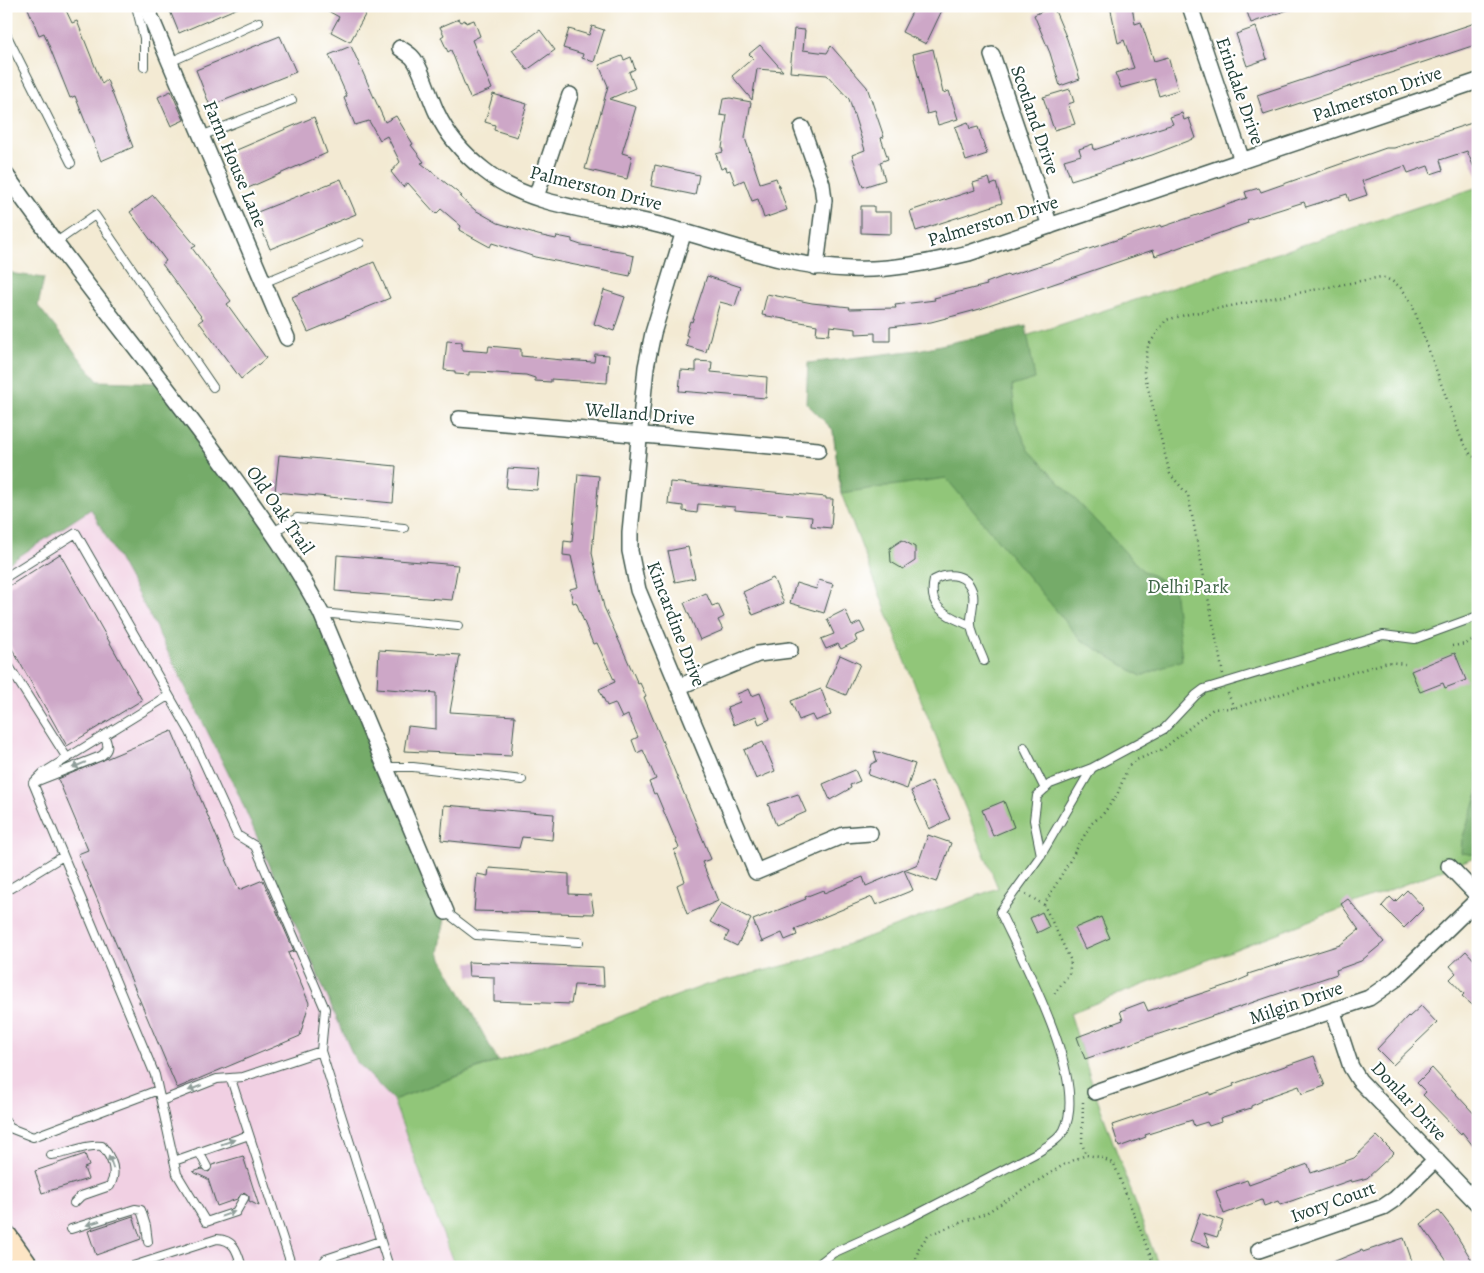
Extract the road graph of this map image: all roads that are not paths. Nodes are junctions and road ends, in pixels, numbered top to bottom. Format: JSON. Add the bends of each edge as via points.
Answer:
{"nodes":[{"id":1,"x":136,"y":6,"type":"edge"},
{"id":2,"x":146,"y":6,"type":"edge"},
{"id":3,"x":1190,"y":6,"type":"edge"},
{"id":4,"x":259,"y":22,"type":"dead end"},
{"id":5,"x":6,"y":34,"type":"edge"},
{"id":6,"x":400,"y":48,"type":"dead end"},
{"id":7,"x":992,"y":55,"type":"dead end"},
{"id":8,"x":170,"y":62,"type":"junction"},
{"id":9,"x":144,"y":67,"type":"dead end"},
{"id":10,"x":1478,"y":81,"type":"edge"},
{"id":11,"x":570,"y":95,"type":"dead end"},
{"id":12,"x":292,"y":100,"type":"dead end"},
{"id":13,"x":802,"y":128,"type":"dead end"},
{"id":14,"x":201,"y":136,"type":"junction"},
{"id":15,"x":1242,"y":161,"type":"junction"},
{"id":16,"x":71,"y":163,"type":"dead end"},
{"id":17,"x":6,"y":175,"type":"edge"},
{"id":18,"x":536,"y":198,"type":"junction"},
{"id":19,"x":1050,"y":226,"type":"junction"},
{"id":20,"x":684,"y":231,"type":"junction"},
{"id":21,"x":55,"y":242,"type":"junction"},
{"id":22,"x":360,"y":243,"type":"dead end"},
{"id":23,"x":816,"y":267,"type":"junction"},
{"id":24,"x":263,"y":283,"type":"junction"},
{"id":25,"x":287,"y":338,"type":"dead end"},
{"id":26,"x":213,"y":387,"type":"dead end"},
{"id":27,"x":459,"y":419,"type":"dead end"},
{"id":28,"x":639,"y":434,"type":"junction"},
{"id":29,"x":818,"y":450,"type":"dead end"},
{"id":30,"x":404,"y":528,"type":"dead end"},
{"id":31,"x":273,"y":532,"type":"junction"},
{"id":32,"x":6,"y":577,"type":"edge"},
{"id":33,"x":321,"y":613,"type":"junction"},
{"id":34,"x":1478,"y":616,"type":"edge"},
{"id":35,"x":458,"y":626,"type":"dead end"},
{"id":36,"x":971,"y":626,"type":"junction"},
{"id":37,"x":790,"y":650,"type":"dead end"},
{"id":38,"x":984,"y":661,"type":"dead end"},
{"id":39,"x":6,"y":667,"type":"edge"},
{"id":40,"x":678,"y":688,"type":"junction"},
{"id":41,"x":168,"y":696,"type":"junction"},
{"id":42,"x":104,"y":735,"type":"junction"},
{"id":43,"x":1024,"y":746,"type":"dead end"},
{"id":44,"x":67,"y":758,"type":"junction"},
{"id":45,"x":386,"y":767,"type":"junction"},
{"id":46,"x":1092,"y":768,"type":"junction"},
{"id":47,"x":522,"y":780,"type":"dead end"},
{"id":48,"x":33,"y":783,"type":"junction"},
{"id":49,"x":1045,"y":789,"type":"junction"},
{"id":50,"x":870,"y":833,"type":"dead end"},
{"id":51,"x":1041,"y":855,"type":"junction"},
{"id":52,"x":63,"y":856,"type":"junction"},
{"id":53,"x":1449,"y":866,"type":"dead end"},
{"id":54,"x":6,"y":891,"type":"edge"},
{"id":55,"x":1478,"y":897,"type":"edge"},
{"id":56,"x":446,"y":912,"type":"joint"},
{"id":57,"x":579,"y":942,"type":"dead end"},
{"id":58,"x":1333,"y":1012,"type":"junction"},
{"id":59,"x":321,"y":1051,"type":"junction"},
{"id":60,"x":231,"y":1079,"type":"junction"},
{"id":61,"x":158,"y":1090,"type":"junction"},
{"id":62,"x":1095,"y":1092,"type":"dead end"},
{"id":63,"x":161,"y":1101,"type":"junction"},
{"id":64,"x":8,"y":1127,"type":"edge"},
{"id":65,"x":250,"y":1135,"type":"junction"},
{"id":66,"x":199,"y":1152,"type":"junction"},
{"id":67,"x":51,"y":1155,"type":"dead end"},
{"id":68,"x":1436,"y":1159,"type":"junction"},
{"id":69,"x":174,"y":1161,"type":"junction"},
{"id":70,"x":207,"y":1167,"type":"dead end"},
{"id":71,"x":244,"y":1198,"type":"dead end"},
{"id":72,"x":74,"y":1203,"type":"dead end"},
{"id":73,"x":1478,"y":1204,"type":"edge"},
{"id":74,"x":71,"y":1230,"type":"dead end"},
{"id":75,"x":6,"y":1236,"type":"edge"},
{"id":76,"x":380,"y":1241,"type":"junction"},
{"id":77,"x":148,"y":1242,"type":"dead end"},
{"id":78,"x":1259,"y":1250,"type":"dead end"},
{"id":79,"x":28,"y":1267,"type":"edge"},
{"id":80,"x":130,"y":1267,"type":"edge"},
{"id":81,"x":242,"y":1267,"type":"edge"},
{"id":82,"x":292,"y":1267,"type":"edge"},
{"id":83,"x":320,"y":1267,"type":"edge"},
{"id":84,"x":389,"y":1267,"type":"edge"},
{"id":85,"x":815,"y":1267,"type":"edge"}],
"edges":[{"from":1,"to":9,"type":"lane","via":[[144,38]]},
{"from":2,"to":8,"type":"street","name":"Farm House Lane"},
{"from":3,"to":15,"type":"street","name":"Erindale Drive"},
{"from":4,"to":8,"type":"lane"},
{"from":5,"to":16,"type":"lane"},
{"from":6,"to":18,"type":"street","name":"Palmerston Drive","via":[[414,58],[437,114],[465,153],[502,182]]},
{"from":7,"to":19,"type":"street","name":"Scotland Drive"},
{"from":8,"to":14,"type":"street","name":"Farm House Lane"},
{"from":10,"to":15,"type":"street","name":"Palmerston Drive"},
{"from":11,"to":18,"type":"street"},
{"from":12,"to":14,"type":"lane"},
{"from":13,"to":23,"type":"street","via":[[822,184],[824,200]]},
{"from":14,"to":24,"type":"street","name":"Farm House Lane"},
{"from":15,"to":19,"type":"street","name":"Palmerston Drive"},
{"from":17,"to":21,"type":"street","name":"Old Oak Trail"},
{"from":18,"to":20,"type":"street","name":"Palmerston Drive"},
{"from":19,"to":23,"type":"street","name":"Palmerston Drive","via":[[969,253],[912,266]]},
{"from":20,"to":23,"type":"street","name":"Palmerston Drive","via":[[777,259]]},
{"from":20,"to":28,"type":"street","name":"Kincardine Drive","via":[[653,332]]},
{"from":21,"to":26,"type":"lane","via":[[95,215]]},
{"from":21,"to":31,"type":"street","name":"Old Oak Trail","via":[[165,384]]},
{"from":22,"to":24,"type":"lane"},
{"from":24,"to":25,"type":"street","name":"Farm House Lane"},
{"from":27,"to":28,"type":"street","name":"Welland Drive"},
{"from":28,"to":29,"type":"street","name":"Welland Drive"},
{"from":28,"to":40,"type":"street","name":"Kincardine Drive","via":[[630,532],[632,571]]},
{"from":30,"to":31,"type":"lane","via":[[296,518]]},
{"from":31,"to":33,"type":"street","name":"Old Oak Trail","via":[[302,576]]},
{"from":32,"to":41,"type":"lane","via":[[76,533]]},
{"from":33,"to":35,"type":"lane"},
{"from":33,"to":45,"type":"street","name":"Old Oak Trail"},
{"from":34,"to":46,"type":"lane","via":[[1415,639],[1383,635],[1204,690],[1164,729]]},
{"from":36,"to":36,"type":"lane","via":[[973,594],[967,581],[956,574],[934,580],[930,593],[936,606]]},
{"from":36,"to":38,"type":"lane"},
{"from":37,"to":40,"type":"street","via":[[758,654]]},
{"from":39,"to":44,"type":"lane","via":[[10,668]]},
{"from":40,"to":50,"type":"street","name":"Kincardine Drive","via":[[756,872],[844,835]]},
{"from":41,"to":42,"type":"lane"},
{"from":41,"to":59,"type":"lane","via":[[190,732],[237,835],[255,846],[325,1009]]},
{"from":42,"to":44,"type":"lane"},
{"from":42,"to":48,"type":"lane","one_way":true,"via":[[107,752]]},
{"from":43,"to":49,"type":"lane"},
{"from":44,"to":48,"type":"lane"},
{"from":45,"to":47,"type":"lane","via":[[413,767]]},
{"from":45,"to":56,"type":"street","name":"Old Oak Trail"},
{"from":46,"to":49,"type":"lane","via":[[1050,784]]},
{"from":46,"to":51,"type":"lane"},
{"from":48,"to":52,"type":"lane"},
{"from":49,"to":51,"type":"lane","via":[[1037,796],[1034,820]]},
{"from":51,"to":85,"type":"lane","via":[[1000,912],[1065,1062],[1069,1113],[1064,1131],[1038,1152],[833,1254]]},
{"from":52,"to":54,"type":"lane"},
{"from":52,"to":61,"type":"lane","via":[[155,1074]]},
{"from":53,"to":55,"type":"street"},
{"from":55,"to":58,"type":"street","name":"Milgin Drive","via":[[1385,988],[1370,998]]},
{"from":56,"to":57,"type":"lane","via":[[476,935]]},
{"from":58,"to":62,"type":"street","name":"Milgin Drive"},
{"from":58,"to":68,"type":"street","name":"Donlar Drive","via":[[1358,1080]]},
{"from":59,"to":60,"type":"lane"},
{"from":59,"to":76,"type":"lane"},
{"from":60,"to":63,"type":"lane","one_way":true,"via":[[217,1079]]},
{"from":60,"to":65,"type":"lane"},
{"from":61,"to":63,"type":"lane"},
{"from":61,"to":64,"type":"lane","via":[[33,1137]]},
{"from":63,"to":69,"type":"lane"},
{"from":66,"to":65,"type":"lane","one_way":true},
{"from":65,"to":82,"type":"lane"},
{"from":66,"to":69,"type":"lane"},
{"from":66,"to":70,"type":"lane"},
{"from":72,"to":67,"type":"lane","one_way":true,"via":[[81,1196],[110,1186],[114,1165],[109,1154],[102,1146],[93,1145]]},
{"from":68,"to":73,"type":"street","name":"Donlar Drive"},
{"from":68,"to":78,"type":"street","name":"Ivory Court","via":[[1395,1199],[1382,1207]]},
{"from":69,"to":71,"type":"lane","one_way":true,"via":[[177,1174],[206,1222],[236,1212]]},
{"from":77,"to":74,"type":"lane","one_way":true,"via":[[141,1210],[135,1209]]},
{"from":75,"to":79,"type":"street"},
{"from":76,"to":83,"type":"lane","via":[[326,1259]]},
{"from":76,"to":84,"type":"lane"},
{"from":80,"to":81,"type":"lane","via":[[217,1239],[234,1244]]}]}
